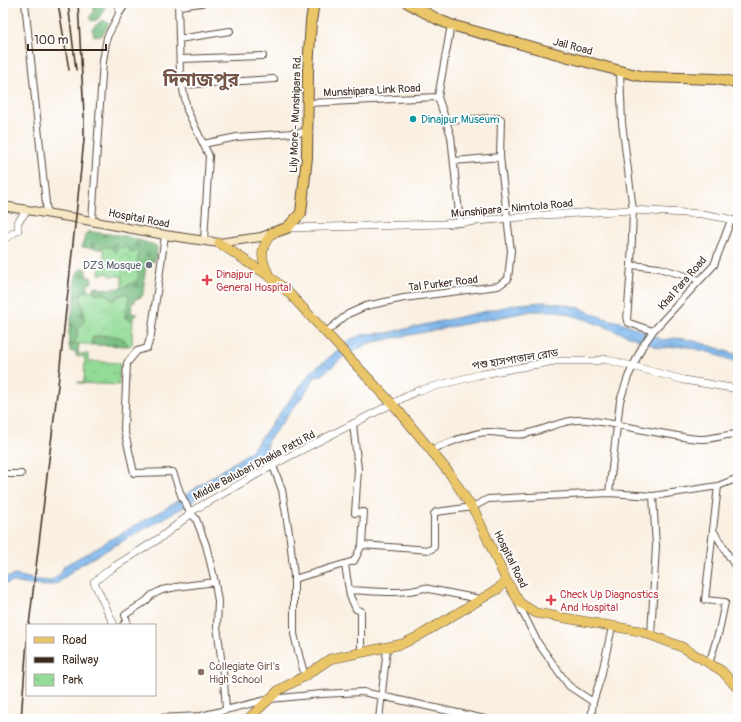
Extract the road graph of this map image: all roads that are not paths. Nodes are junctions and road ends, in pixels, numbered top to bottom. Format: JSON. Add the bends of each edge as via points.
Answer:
{"nodes":[{"id":1,"x":25,"y":3,"type":"edge"},
{"id":2,"x":118,"y":3,"type":"edge"},
{"id":3,"x":126,"y":3,"type":"edge"},
{"id":4,"x":202,"y":3,"type":"edge"},
{"id":5,"x":314,"y":3,"type":"edge"},
{"id":6,"x":408,"y":3,"type":"edge"},
{"id":7,"x":178,"y":4,"type":"edge"},
{"id":8,"x":119,"y":14,"type":"junction"},
{"id":9,"x":451,"y":25,"type":"junction"},
{"id":10,"x":230,"y":31,"type":"dead end"},
{"id":11,"x":179,"y":39,"type":"junction"},
{"id":12,"x":263,"y":56,"type":"dead end"},
{"id":13,"x":180,"y":59,"type":"junction"},
{"id":14,"x":620,"y":71,"type":"junction"},
{"id":15,"x":274,"y":79,"type":"dead end"},
{"id":16,"x":738,"y":83,"type":"edge"},
{"id":17,"x":182,"y":85,"type":"junction"},
{"id":18,"x":438,"y":97,"type":"junction"},
{"id":19,"x":308,"y":104,"type":"junction"},
{"id":20,"x":445,"y":120,"type":"junction"},
{"id":21,"x":308,"y":132,"type":"junction"},
{"id":22,"x":203,"y":144,"type":"junction"},
{"id":23,"x":500,"y":157,"type":"junction"},
{"id":24,"x":454,"y":161,"type":"junction"},
{"id":25,"x":3,"y":206,"type":"edge"},
{"id":26,"x":27,"y":210,"type":"junction"},
{"id":27,"x":633,"y":210,"type":"junction"},
{"id":28,"x":47,"y":213,"type":"junction"},
{"id":29,"x":507,"y":218,"type":"junction"},
{"id":30,"x":92,"y":221,"type":"junction"},
{"id":31,"x":735,"y":221,"type":"edge"},
{"id":32,"x":460,"y":223,"type":"junction"},
{"id":33,"x":287,"y":228,"type":"junction"},
{"id":34,"x":272,"y":233,"type":"junction"},
{"id":35,"x":165,"y":235,"type":"junction"},
{"id":36,"x":3,"y":240,"type":"edge"},
{"id":37,"x":204,"y":241,"type":"junction"},
{"id":38,"x":219,"y":243,"type":"junction"},
{"id":39,"x":631,"y":265,"type":"junction"},
{"id":40,"x":269,"y":276,"type":"junction"},
{"id":41,"x":700,"y":280,"type":"junction"},
{"id":42,"x":326,"y":332,"type":"junction"},
{"id":43,"x":652,"y":332,"type":"junction"},
{"id":44,"x":633,"y":367,"type":"junction"},
{"id":45,"x":738,"y":389,"type":"edge"},
{"id":46,"x":392,"y":404,"type":"junction"},
{"id":47,"x":353,"y":424,"type":"junction"},
{"id":48,"x":617,"y":424,"type":"junction"},
{"id":49,"x":738,"y":434,"type":"edge"},
{"id":50,"x":430,"y":450,"type":"junction"},
{"id":51,"x":273,"y":466,"type":"junction"},
{"id":52,"x":3,"y":474,"type":"edge"},
{"id":53,"x":21,"y":474,"type":"dead end"},
{"id":54,"x":738,"y":478,"type":"edge"},
{"id":55,"x":718,"y":486,"type":"junction"},
{"id":56,"x":609,"y":493,"type":"junction"},
{"id":57,"x":653,"y":496,"type":"junction"},
{"id":58,"x":472,"y":507,"type":"junction"},
{"id":59,"x":190,"y":512,"type":"junction"},
{"id":60,"x":713,"y":530,"type":"junction"},
{"id":61,"x":362,"y":545,"type":"junction"},
{"id":62,"x":345,"y":564,"type":"junction"},
{"id":63,"x":738,"y":572,"type":"edge"},
{"id":64,"x":294,"y":579,"type":"junction"},
{"id":65,"x":506,"y":580,"type":"junction"},
{"id":66,"x":215,"y":582,"type":"junction"},
{"id":67,"x":349,"y":590,"type":"junction"},
{"id":68,"x":481,"y":600,"type":"junction"},
{"id":69,"x":114,"y":624,"type":"edge"},
{"id":70,"x":124,"y":624,"type":"edge"},
{"id":71,"x":612,"y":626,"type":"junction"},
{"id":72,"x":651,"y":636,"type":"junction"},
{"id":73,"x":387,"y":648,"type":"junction"},
{"id":74,"x":361,"y":653,"type":"junction"},
{"id":75,"x":709,"y":664,"type":"junction"},
{"id":76,"x":305,"y":676,"type":"junction"},
{"id":77,"x":738,"y":689,"type":"edge"},
{"id":78,"x":382,"y":696,"type":"junction"},
{"id":79,"x":270,"y":699,"type":"junction"},
{"id":80,"x":592,"y":702,"type":"junction"},
{"id":81,"x":226,"y":710,"type":"junction"},
{"id":82,"x":159,"y":718,"type":"edge"},
{"id":83,"x":248,"y":719,"type":"edge"},
{"id":84,"x":380,"y":719,"type":"edge"},
{"id":85,"x":485,"y":719,"type":"edge"},
{"id":86,"x":590,"y":719,"type":"edge"}],
"edges":[{"from":1,"to":28,"type":"street"},
{"from":2,"to":8,"type":"street"},
{"from":3,"to":8,"type":"street"},
{"from":4,"to":7,"type":"street"},
{"from":5,"to":19,"type":"highway","name":"Lily More - Munshipara Rd."},
{"from":6,"to":9,"type":"highway","name":"Jail Road"},
{"from":7,"to":11,"type":"street"},
{"from":8,"to":30,"type":"street","via":[[107,37],[103,61]]},
{"from":9,"to":14,"type":"highway","name":"Jail Road"},
{"from":9,"to":18,"type":"street"},
{"from":10,"to":11,"type":"street"},
{"from":11,"to":13,"type":"street"},
{"from":12,"to":13,"type":"street"},
{"from":13,"to":17,"type":"street"},
{"from":14,"to":16,"type":"highway","name":"Jail Road","via":[[645,77],[716,79]]},
{"from":14,"to":27,"type":"street","via":[[622,123]]},
{"from":15,"to":17,"type":"street"},
{"from":17,"to":22,"type":"street","via":[[187,110]]},
{"from":18,"to":19,"type":"street","name":"Munshipara Link Road"},
{"from":18,"to":20,"type":"street"},
{"from":19,"to":21,"type":"highway","name":"Lily More - Munshipara Rd."},
{"from":20,"to":23,"type":"street","via":[[500,118]]},
{"from":20,"to":24,"type":"street","via":[[451,136]]},
{"from":21,"to":22,"type":"street","via":[[237,137]]},
{"from":21,"to":33,"type":"highway","name":"Lily More - Munshipara Rd.","via":[[301,213]]},
{"from":22,"to":37,"type":"street","via":[[209,156]]},
{"from":23,"to":24,"type":"street"},
{"from":23,"to":29,"type":"street"},
{"from":24,"to":32,"type":"street"},
{"from":25,"to":26,"type":"main road","name":"Hospital Road"},
{"from":26,"to":28,"type":"main road","name":"Hospital Road"},
{"from":26,"to":36,"type":"street","via":[[18,222],[18,230]]},
{"from":27,"to":29,"type":"street","name":"Munshipara - Nimtola Road"},
{"from":27,"to":31,"type":"street","name":"Munshipara - Nimtola Road","via":[[702,214]]},
{"from":27,"to":39,"type":"street"},
{"from":28,"to":30,"type":"main road","name":"Hospital Road"},
{"from":29,"to":32,"type":"street","name":"Munshipara - Nimtola Road"},
{"from":29,"to":42,"type":"street","name":"Tal Purker Road","via":[[511,251],[508,280],[498,286],[404,298],[366,306],[348,314]]},
{"from":30,"to":35,"type":"main road","name":"Hospital Road"},
{"from":31,"to":41,"type":"street","name":"Khal Para Road","via":[[714,265]]},
{"from":32,"to":33,"type":"street","name":"Munshipara - Nimtola Road"},
{"from":33,"to":34,"type":"highway","name":"Lily More - Munshipara Rd."},
{"from":34,"to":38,"type":"main road","name":"Hospital Road"},
{"from":34,"to":40,"type":"main road","via":[[266,240],[262,253]]},
{"from":35,"to":37,"type":"main road","name":"Hospital Road"},
{"from":35,"to":59,"type":"street","via":[[151,335],[147,348],[137,352],[127,363],[124,429],[134,473],[173,472]]},
{"from":37,"to":38,"type":"main road","name":"Hospital Road"},
{"from":38,"to":40,"type":"main road","name":"Hospital Road"},
{"from":39,"to":41,"type":"street","via":[[659,268]]},
{"from":39,"to":43,"type":"street","via":[[627,320]]},
{"from":40,"to":42,"type":"main road","name":"Hospital Road"},
{"from":41,"to":43,"type":"street","name":"Khal Para Road"},
{"from":42,"to":46,"type":"main road","name":"Hospital Road"},
{"from":43,"to":44,"type":"street","name":"Khal Para Road"},
{"from":44,"to":45,"type":"street","name":"পশু হাসপাতাল রোড","via":[[684,380]]},
{"from":44,"to":46,"type":"street","name":"পশু হাসপাতাল রোড","via":[[605,359],[555,361],[470,377],[417,391]]},
{"from":44,"to":48,"type":"street","name":"Khal Para Road","via":[[620,400]]},
{"from":46,"to":47,"type":"street","name":"Middle Balubari Dhakia Patti Rd"},
{"from":46,"to":50,"type":"main road","name":"Hospital Road"},
{"from":47,"to":51,"type":"street","name":"Middle Balubari Dhakia Patti Rd"},
{"from":47,"to":61,"type":"street","via":[[358,469],[356,513],[364,512]]},
{"from":48,"to":49,"type":"street","via":[[702,439]]},
{"from":48,"to":50,"type":"street","via":[[584,420],[567,421],[544,430],[523,434],[487,432]]},
{"from":48,"to":56,"type":"street","name":"Khal Para Road"},
{"from":50,"to":58,"type":"main road","name":"Hospital Road"},
{"from":51,"to":59,"type":"street","name":"Middle Balubari Dhakia Patti Rd"},
{"from":51,"to":64,"type":"street","via":[[282,490]]},
{"from":52,"to":53,"type":"street"},
{"from":54,"to":55,"type":"street"},
{"from":55,"to":57,"type":"street"},
{"from":55,"to":60,"type":"street"},
{"from":56,"to":57,"type":"street"},
{"from":56,"to":58,"type":"street","via":[[488,499]]},
{"from":57,"to":72,"type":"street","via":[[656,546]]},
{"from":58,"to":61,"type":"street","via":[[434,514],[434,547],[430,550]]},
{"from":58,"to":65,"type":"main road","name":"Hospital Road"},
{"from":59,"to":66,"type":"street","via":[[196,519],[206,546]]},
{"from":59,"to":69,"type":"street","name":"Middle Balubari Dhakia Patti Rd","via":[[160,538],[94,582]]},
{"from":60,"to":63,"type":"street"},
{"from":60,"to":75,"type":"street","via":[[705,600],[725,602]]},
{"from":61,"to":62,"type":"street","via":[[354,561]]},
{"from":62,"to":64,"type":"street"},
{"from":62,"to":67,"type":"street"},
{"from":64,"to":76,"type":"street","via":[[294,634]]},
{"from":65,"to":68,"type":"main road","via":[[498,589]]},
{"from":65,"to":71,"type":"main road","name":"Hospital Road","via":[[520,604],[536,614]]},
{"from":65,"to":80,"type":"street","via":[[538,643],[569,686]]},
{"from":66,"to":70,"type":"street","via":[[162,590],[125,615],[127,621]]},
{"from":66,"to":81,"type":"street"},
{"from":67,"to":68,"type":"street","via":[[390,592],[424,588]]},
{"from":67,"to":74,"type":"street","via":[[356,609],[361,611]]},
{"from":68,"to":73,"type":"main road","via":[[417,637]]},
{"from":71,"to":72,"type":"main road","name":"Hospital Road","via":[[640,631]]},
{"from":71,"to":80,"type":"street","via":[[601,677]]},
{"from":72,"to":75,"type":"main road","name":"Hospital Road","via":[[682,647]]},
{"from":73,"to":74,"type":"main road"},
{"from":73,"to":78,"type":"street"},
{"from":74,"to":76,"type":"main road","via":[[330,660]]},
{"from":75,"to":77,"type":"main road","name":"Hospital Road","via":[[722,672]]},
{"from":76,"to":79,"type":"main road","via":[[280,690]]},
{"from":78,"to":79,"type":"street","via":[[363,692]]},
{"from":78,"to":84,"type":"street"},
{"from":78,"to":85,"type":"street"},
{"from":79,"to":81,"type":"street"},
{"from":79,"to":83,"type":"main road"},
{"from":80,"to":86,"type":"street"},
{"from":81,"to":82,"type":"street","via":[[201,716]]}]}
